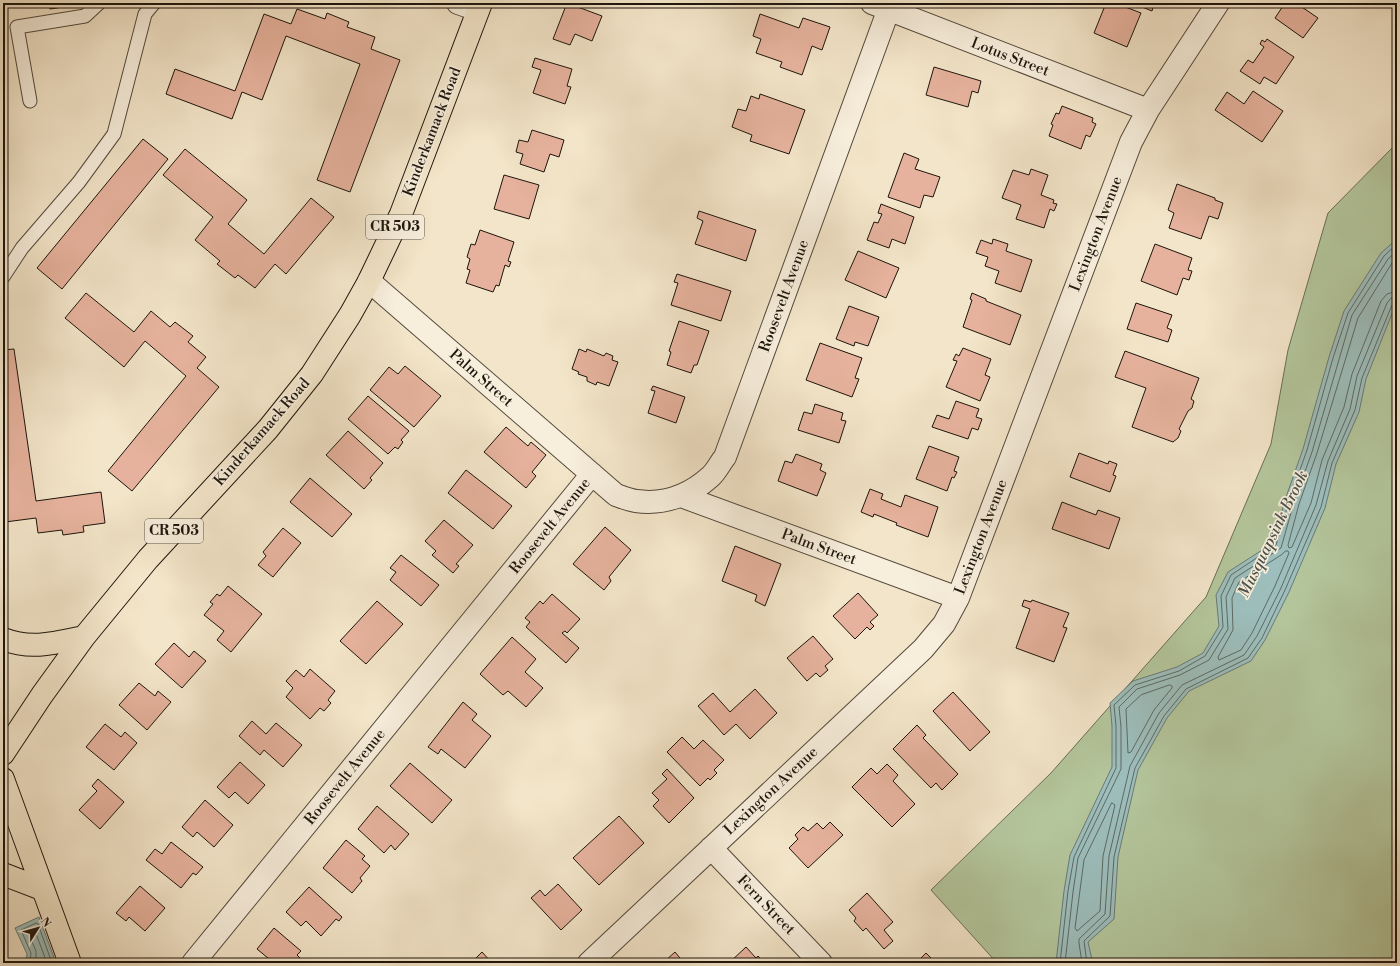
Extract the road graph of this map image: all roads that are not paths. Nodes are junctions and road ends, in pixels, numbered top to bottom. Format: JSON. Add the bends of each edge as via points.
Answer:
{"nodes":[{"id":1,"x":99,"y":3,"type":"edge"},
{"id":2,"x":154,"y":3,"type":"edge"},
{"id":3,"x":1218,"y":3,"type":"edge"},
{"id":4,"x":884,"y":5,"type":"edge"},
{"id":5,"x":472,"y":6,"type":"edge"},
{"id":6,"x":30,"y":102,"type":"dead end"},
{"id":7,"x":1148,"y":110,"type":"junction"},
{"id":8,"x":3,"y":277,"type":"edge"},
{"id":9,"x":369,"y":281,"type":"junction"},
{"id":10,"x":592,"y":474,"type":"junction"},
{"id":11,"x":681,"y":496,"type":"junction"},
{"id":12,"x":958,"y":598,"type":"junction"},
{"id":13,"x":84,"y":637,"type":"junction"},
{"id":14,"x":3,"y":639,"type":"edge"},
{"id":15,"x":3,"y":754,"type":"edge"},
{"id":16,"x":3,"y":779,"type":"edge"},
{"id":17,"x":711,"y":848,"type":"junction"},
{"id":18,"x":3,"y":874,"type":"edge"},
{"id":19,"x":42,"y":889,"type":"junction"},
{"id":20,"x":70,"y":963,"type":"edge"},
{"id":21,"x":194,"y":963,"type":"edge"},
{"id":22,"x":589,"y":963,"type":"edge"},
{"id":23,"x":821,"y":963,"type":"edge"}],
"edges":[{"from":1,"to":6,"type":"lane","via":[[85,16],[17,27]]},
{"from":2,"to":8,"type":"lane","via":[[145,14],[114,134],[80,182],[22,248]]},
{"from":3,"to":7,"type":"street","name":"Lexington Avenue"},
{"from":4,"to":7,"type":"street","name":"Lotus Street"},
{"from":4,"to":11,"type":"street","name":"Roosevelt Avenue","via":[[725,457],[711,476]]},
{"from":5,"to":9,"type":"main road","name":"Kinderkamack Road","number":"CR 503","via":[[400,214]]},
{"from":7,"to":12,"type":"street","name":"Lexington Avenue","via":[[1131,142]]},
{"from":9,"to":10,"type":"street","name":"Palm Street"},
{"from":9,"to":13,"type":"main road","name":"Kinderkamack Road","number":"CR 503","via":[[312,374],[268,429],[148,559]]},
{"from":10,"to":11,"type":"street","name":"Roosevelt Avenue","via":[[616,495],[636,501],[659,502]]},
{"from":10,"to":21,"type":"street","name":"Roosevelt Avenue"},
{"from":11,"to":12,"type":"street","name":"Palm Street"},
{"from":12,"to":17,"type":"street","name":"Lexington Avenue","via":[[944,624],[923,649]]},
{"from":13,"to":14,"type":"main road","via":[[42,646],[15,644]]},
{"from":13,"to":15,"type":"main road","name":"Kinderkamack Road","number":"CR 503"},
{"from":16,"to":19,"type":"main road"},
{"from":17,"to":22,"type":"street","name":"Lexington Avenue"},
{"from":17,"to":23,"type":"street","name":"Fern Street"},
{"from":18,"to":19,"type":"main road"},
{"from":19,"to":20,"type":"main road"}]}
